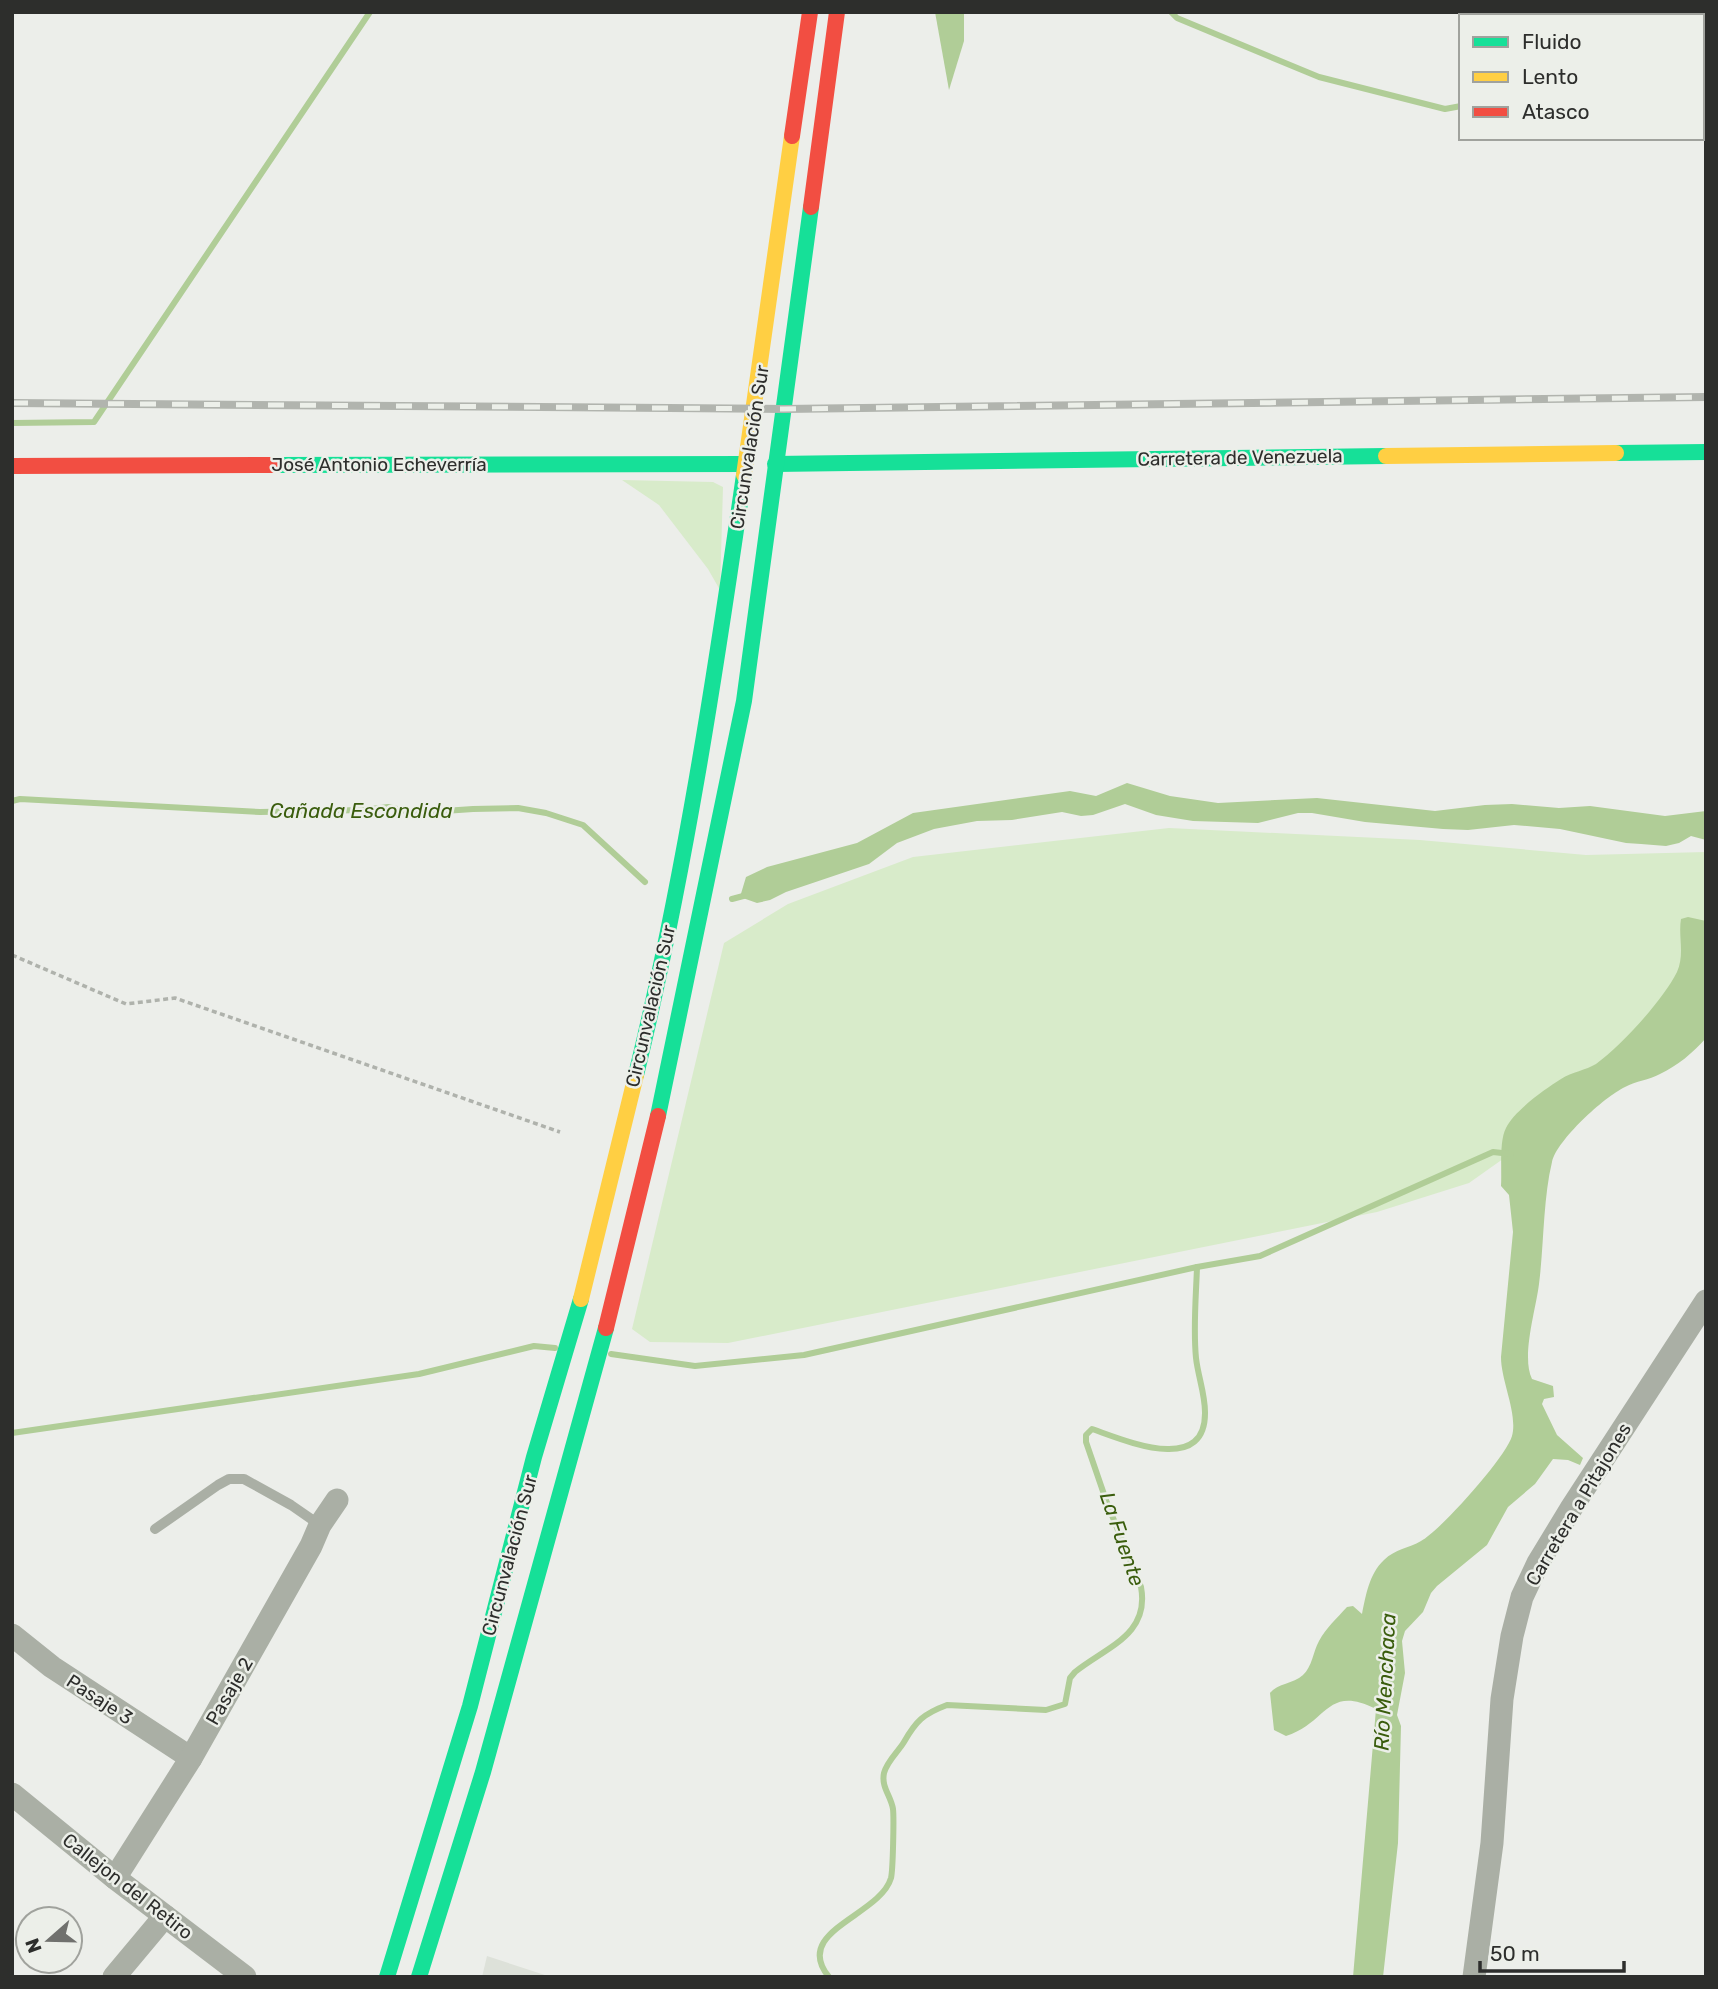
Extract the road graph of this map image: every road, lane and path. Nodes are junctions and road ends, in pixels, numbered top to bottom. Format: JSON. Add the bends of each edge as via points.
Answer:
{"nodes":[{"id":1,"x":810,"y":12,"type":"edge"},
{"id":2,"x":837,"y":12,"type":"edge"},
{"id":3,"x":1706,"y":452,"type":"edge"},
{"id":4,"x":745,"y":464,"type":"junction"},
{"id":5,"x":775,"y":464,"type":"junction"},
{"id":6,"x":12,"y":466,"type":"edge"},
{"id":7,"x":12,"y":955,"type":"edge"},
{"id":8,"x":560,"y":1132,"type":"dead end"},
{"id":9,"x":1706,"y":1301,"type":"edge"},
{"id":10,"x":337,"y":1500,"type":"dead end"},
{"id":11,"x":320,"y":1525,"type":"junction"},
{"id":12,"x":155,"y":1529,"type":"dead end"},
{"id":13,"x":12,"y":1634,"type":"edge"},
{"id":14,"x":191,"y":1758,"type":"junction"},
{"id":15,"x":12,"y":1794,"type":"edge"},
{"id":16,"x":116,"y":1878,"type":"junction"},
{"id":17,"x":165,"y":1916,"type":"junction"},
{"id":18,"x":114,"y":1977,"type":"edge"},
{"id":19,"x":245,"y":1977,"type":"edge"},
{"id":20,"x":387,"y":1977,"type":"edge"},
{"id":21,"x":419,"y":1977,"type":"edge"},
{"id":22,"x":1474,"y":1977,"type":"edge"}],
"edges":[{"from":1,"to":4,"type":"main road","name":"Circunvalación Sur"},
{"from":2,"to":5,"type":"main road","name":"Circunvalación Sur"},
{"from":3,"to":5,"type":"main road","name":"Carretera de Venezuela"},
{"from":4,"to":5,"type":"main road","name":"Carretera de Venezuela"},
{"from":4,"to":6,"type":"main road","name":"José Antonio Echeverría"},
{"from":4,"to":20,"type":"main road","name":"Circunvalación Sur","via":[[721,633],[662,967],[565,1360],[534,1457],[470,1706]]},
{"from":5,"to":21,"type":"main road","name":"Circunvalación Sur","via":[[744,701],[652,1145],[483,1772]]},
{"from":7,"to":8,"type":"path","via":[[125,1004],[175,998]]},
{"from":9,"to":22,"type":"street","name":"Carretera a Pitajones","via":[[1572,1507],[1522,1597],[1502,1699],[1492,1843]]},
{"from":10,"to":11,"type":"street","name":"Pasaje 2"},
{"from":11,"to":12,"type":"lane","via":[[244,1479],[229,1479]]},
{"from":11,"to":14,"type":"street","name":"Pasaje 2"},
{"from":13,"to":14,"type":"street","name":"Pasaje 3","via":[[52,1667]]},
{"from":14,"to":16,"type":"street","name":"Pasaje 2"},
{"from":15,"to":16,"type":"street","name":"Callejon del Retiro"},
{"from":16,"to":17,"type":"street","name":"Callejon del Retiro"},
{"from":17,"to":18,"type":"street"},
{"from":17,"to":19,"type":"street","name":"Callejon del Retiro"}]}
